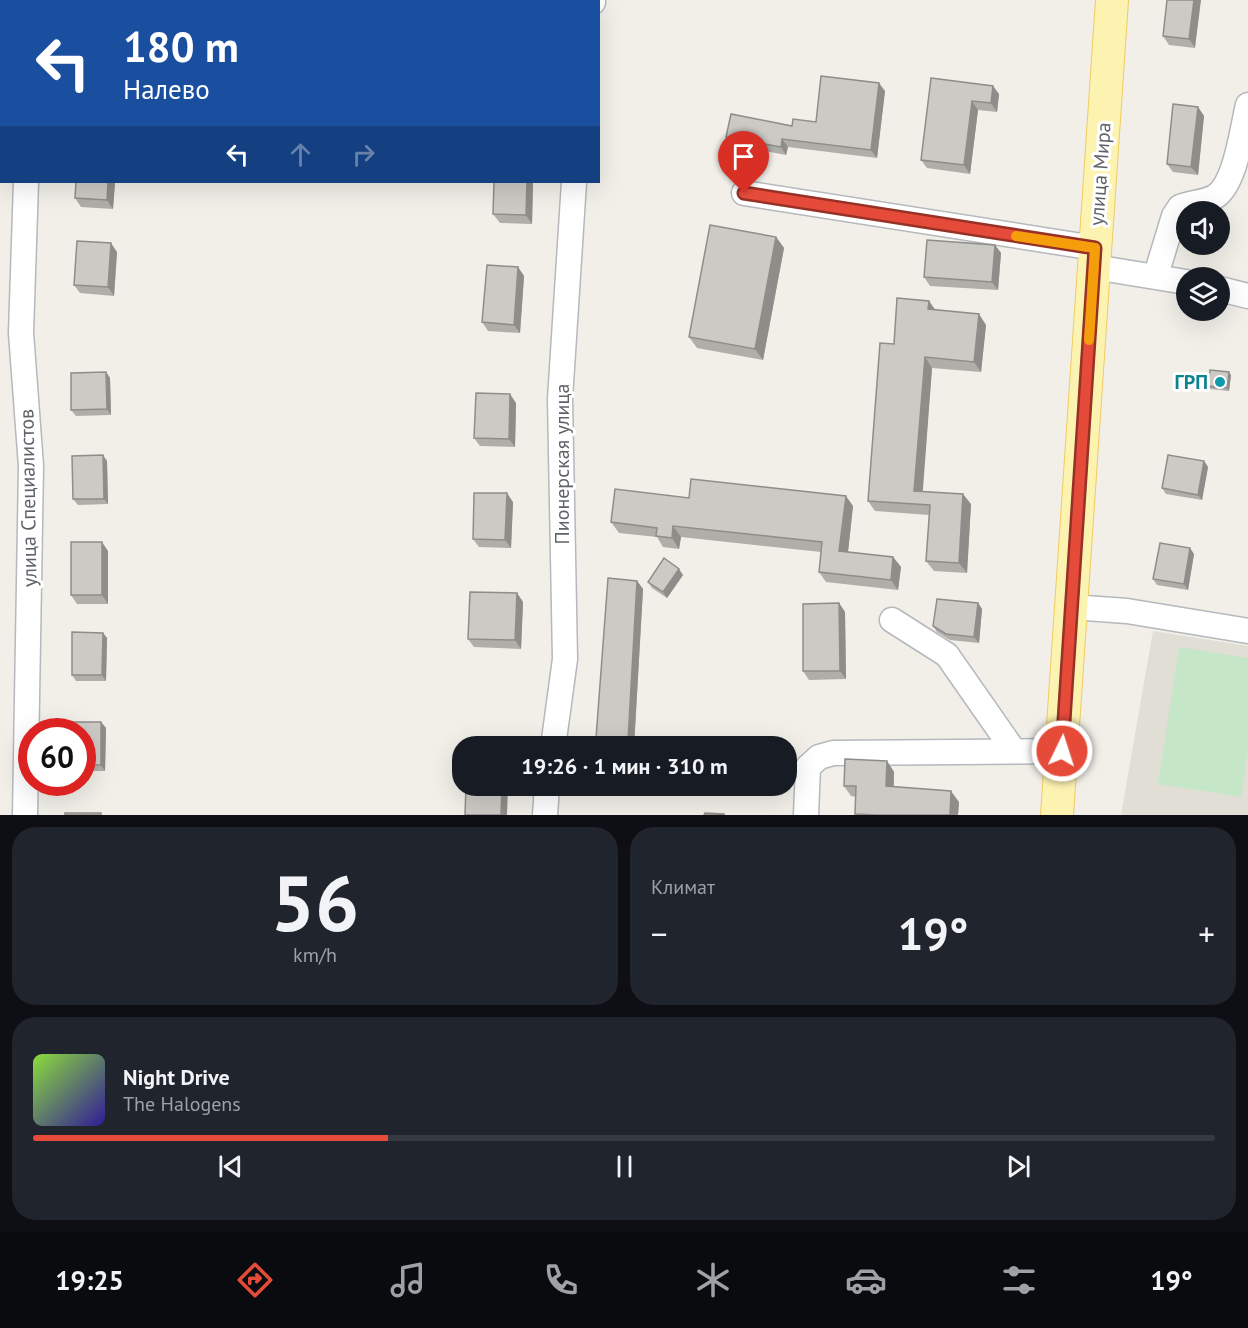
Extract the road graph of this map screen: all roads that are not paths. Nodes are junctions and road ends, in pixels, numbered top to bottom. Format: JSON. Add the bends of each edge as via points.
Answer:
{"nodes":[{"id":1,"x":1112,"y":0,"type":"edge"},
{"id":2,"x":1248,"y":105,"type":"edge"},
{"id":3,"x":26,"y":183,"type":"edge"},
{"id":4,"x":574,"y":183,"type":"edge"},
{"id":5,"x":744,"y":193,"type":"dead end"},
{"id":6,"x":1094,"y":258,"type":"junction"},
{"id":7,"x":1156,"y":275,"type":"junction"},
{"id":8,"x":1176,"y":280,"type":"edge"},
{"id":9,"x":1230,"y":292,"type":"edge"},
{"id":10,"x":1248,"y":296,"type":"edge"},
{"id":11,"x":1071,"y":607,"type":"junction"},
{"id":12,"x":891,"y":620,"type":"dead end"},
{"id":13,"x":1248,"y":632,"type":"edge"},
{"id":14,"x":554,"y":736,"type":"edge"},
{"id":15,"x":1014,"y":751,"type":"junction"},
{"id":16,"x":1062,"y":751,"type":"junction"},
{"id":17,"x":546,"y":796,"type":"edge"},
{"id":18,"x":25,"y":815,"type":"edge"},
{"id":19,"x":545,"y":815,"type":"edge"},
{"id":20,"x":806,"y":815,"type":"edge"},
{"id":21,"x":1057,"y":815,"type":"edge"}],
"edges":[{"from":1,"to":6,"type":"main road","name":"улица Мира"},
{"from":2,"to":7,"type":"street","via":[[1229,182],[1204,202],[1180,207]]},
{"from":3,"to":18,"type":"street","name":"улица Специалистов","via":[[21,333],[31,466]]},
{"from":4,"to":14,"type":"street","name":"Пионерская улица","via":[[560,399],[565,659]]},
{"from":5,"to":6,"type":"street"},
{"from":6,"to":7,"type":"street"},
{"from":6,"to":11,"type":"main road","name":"улица Мира"},
{"from":7,"to":8,"type":"street"},
{"from":9,"to":10,"type":"street"},
{"from":11,"to":13,"type":"street","via":[[1127,611]]},
{"from":11,"to":16,"type":"main road","name":"улица Мира"},
{"from":12,"to":15,"type":"street","via":[[947,655]]},
{"from":15,"to":16,"type":"street"},
{"from":15,"to":20,"type":"street","via":[[833,753],[819,757],[808,766]]},
{"from":16,"to":21,"type":"main road","name":"улица Мира"},
{"from":17,"to":19,"type":"street"}]}
